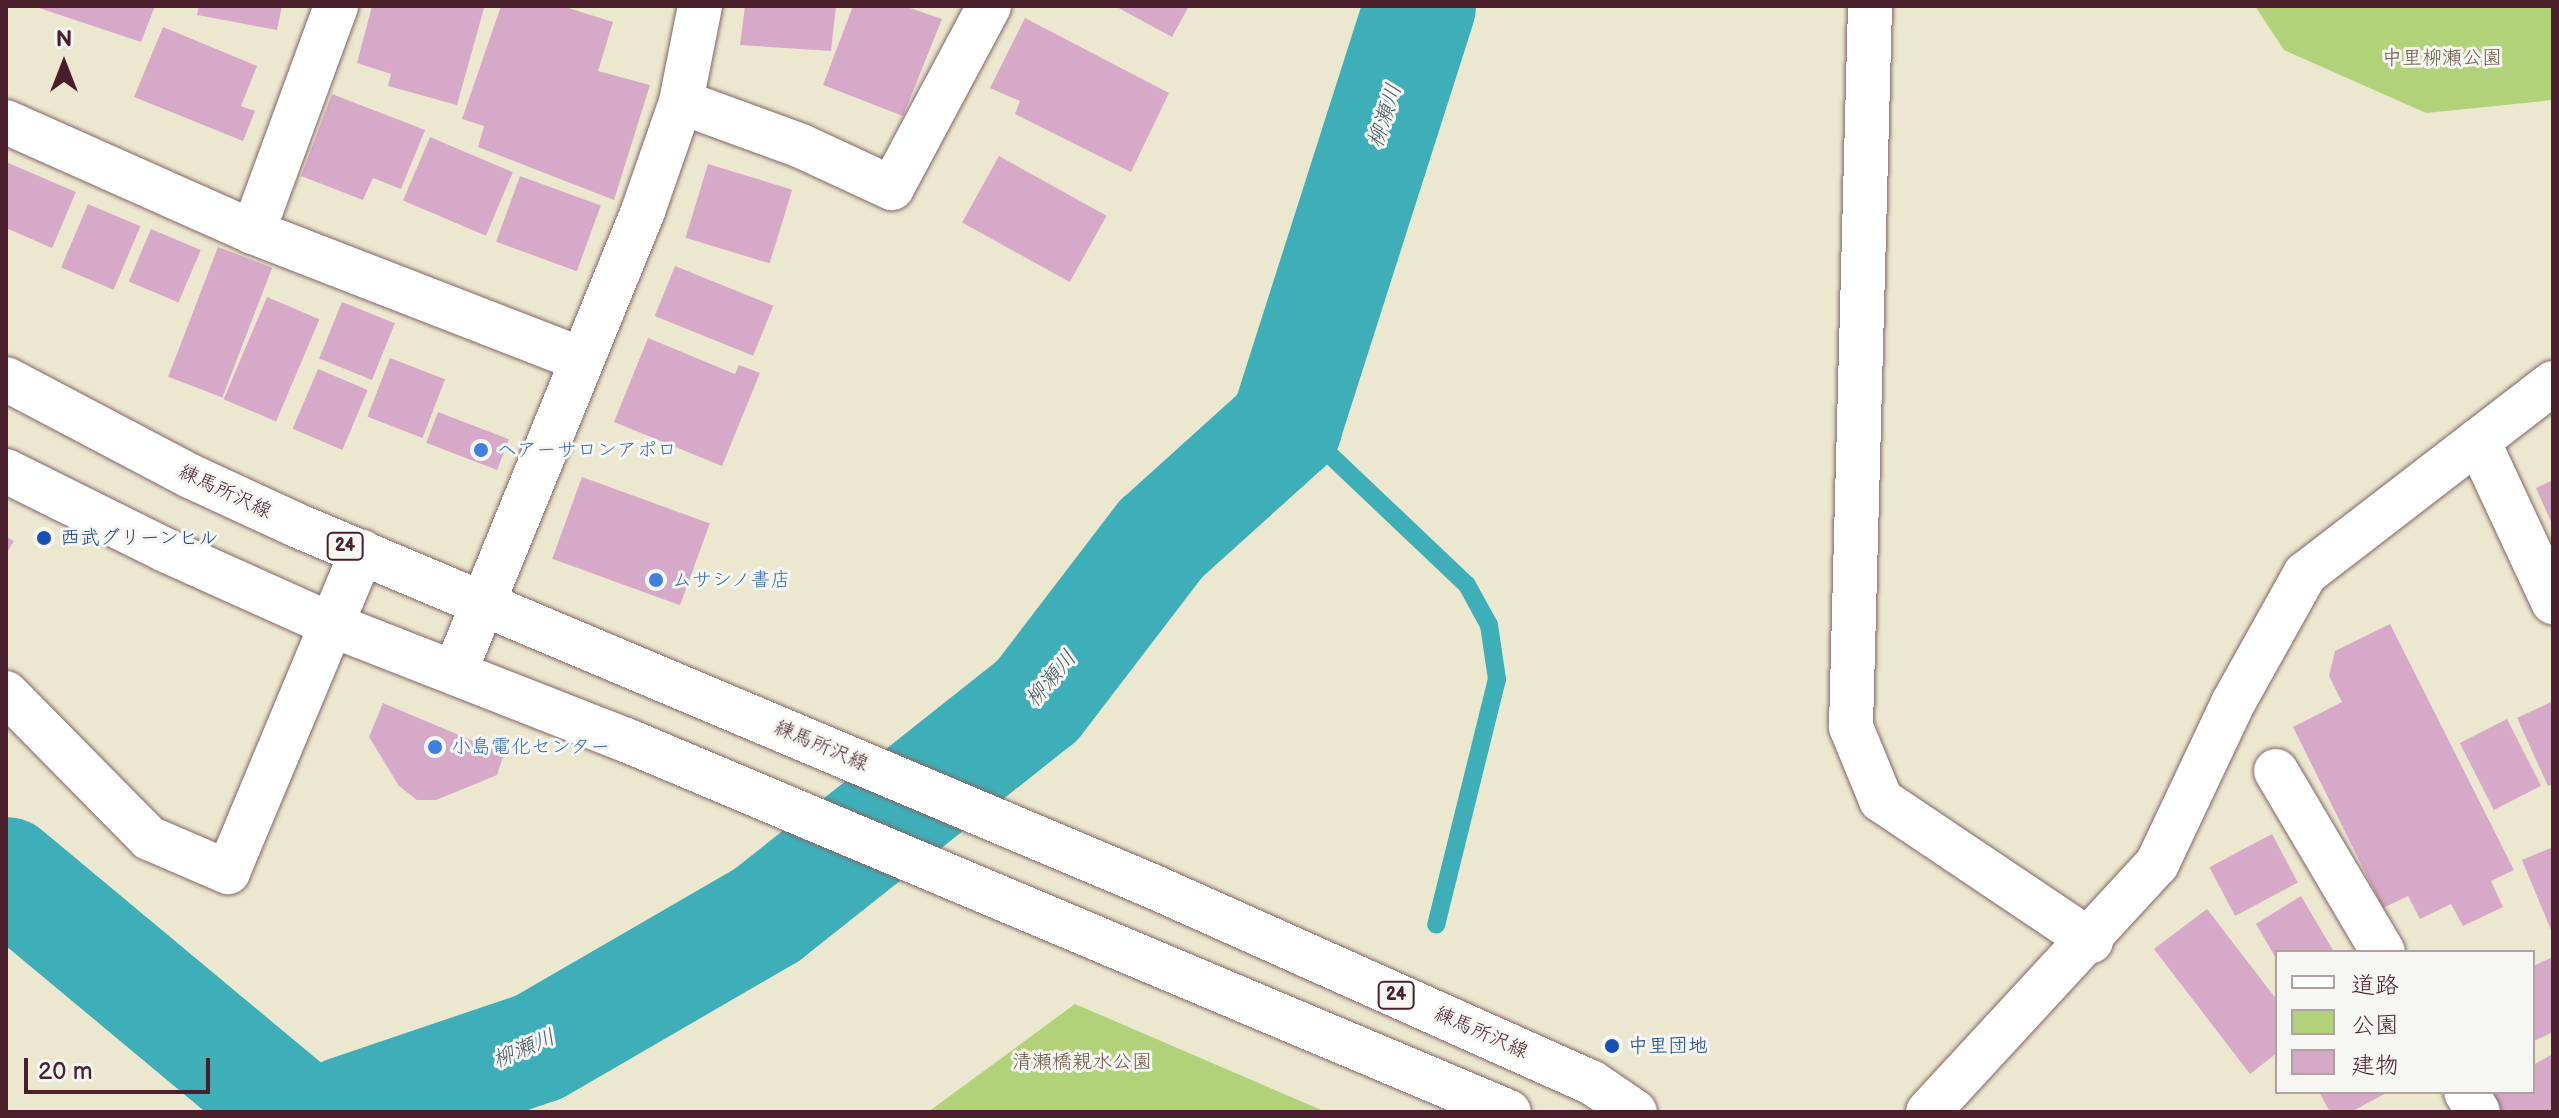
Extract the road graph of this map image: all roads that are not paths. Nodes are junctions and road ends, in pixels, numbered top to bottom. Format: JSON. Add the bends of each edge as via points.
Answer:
{"nodes":[{"id":1,"x":336,"y":6,"type":"edge"},
{"id":2,"x":700,"y":6,"type":"edge"},
{"id":3,"x":989,"y":6,"type":"edge"},
{"id":4,"x":1870,"y":6,"type":"edge"},
{"id":5,"x":681,"y":102,"type":"junction"},
{"id":6,"x":6,"y":122,"type":"edge"},
{"id":7,"x":253,"y":232,"type":"junction"},
{"id":8,"x":580,"y":359,"type":"junction"},
{"id":9,"x":6,"y":379,"type":"edge"},
{"id":10,"x":2553,"y":383,"type":"edge"},
{"id":11,"x":2478,"y":441,"type":"junction"},
{"id":12,"x":6,"y":471,"type":"edge"},
{"id":13,"x":362,"y":552,"type":"junction"},
{"id":14,"x":482,"y":601,"type":"junction"},
{"id":15,"x":2553,"y":602,"type":"edge"},
{"id":16,"x":332,"y":625,"type":"junction"},
{"id":17,"x":455,"y":672,"type":"junction"},
{"id":18,"x":6,"y":693,"type":"edge"},
{"id":19,"x":2276,"y":771,"type":"dead end"},
{"id":20,"x":2091,"y":941,"type":"junction"},
{"id":21,"x":2382,"y":950,"type":"edge"},
{"id":22,"x":2467,"y":1094,"type":"edge"},
{"id":23,"x":1509,"y":1112,"type":"edge"},
{"id":24,"x":1635,"y":1112,"type":"edge"},
{"id":25,"x":1928,"y":1112,"type":"edge"},
{"id":26,"x":2478,"y":1112,"type":"edge"}],
"edges":[{"from":1,"to":7,"type":"street"},
{"from":2,"to":5,"type":"street"},
{"from":3,"to":5,"type":"street","via":[[892,188],[801,146]]},
{"from":4,"to":20,"type":"street","via":[[1851,727],[1881,800]]},
{"from":5,"to":8,"type":"street"},
{"from":6,"to":7,"type":"street"},
{"from":7,"to":8,"type":"street"},
{"from":8,"to":14,"type":"street"},
{"from":9,"to":13,"type":"street","name":"練馬所沢線","number":"24","via":[[190,476]]},
{"from":10,"to":11,"type":"street"},
{"from":11,"to":15,"type":"street"},
{"from":11,"to":20,"type":"street","via":[[2305,574],[2233,703],[2157,864]]},
{"from":12,"to":16,"type":"street"},
{"from":13,"to":14,"type":"street","name":"練馬所沢線","number":"24"},
{"from":13,"to":16,"type":"street"},
{"from":14,"to":17,"type":"street"},
{"from":14,"to":24,"type":"street","name":"練馬所沢線","number":"24","via":[[1152,886],[1591,1082]]},
{"from":16,"to":17,"type":"street"},
{"from":16,"to":18,"type":"street","via":[[228,872],[149,838]]},
{"from":17,"to":23,"type":"street"},
{"from":19,"to":21,"type":"street"},
{"from":20,"to":25,"type":"street"},
{"from":22,"to":26,"type":"street"}]}
